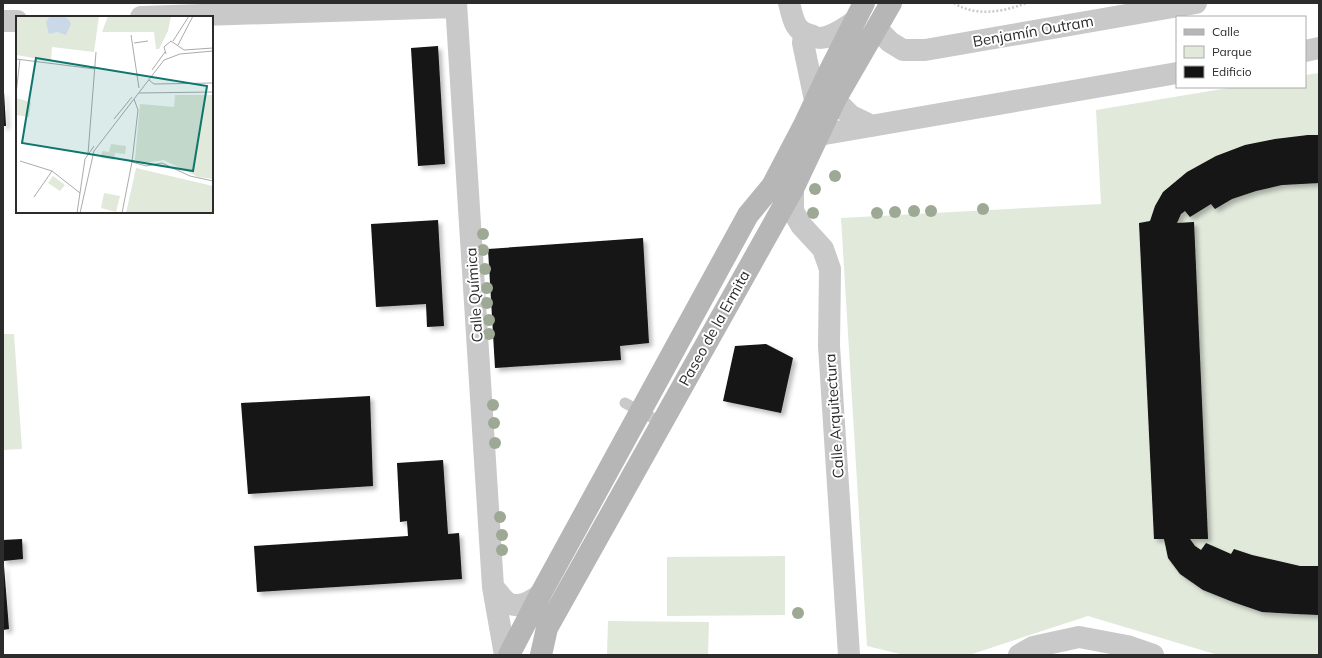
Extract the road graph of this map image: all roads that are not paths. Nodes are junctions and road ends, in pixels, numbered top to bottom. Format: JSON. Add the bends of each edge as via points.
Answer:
{"nodes":[{"id":1,"x":789,"y":3,"type":"edge"},
{"id":2,"x":864,"y":3,"type":"edge"},
{"id":3,"x":891,"y":3,"type":"edge"},
{"id":4,"x":1196,"y":3,"type":"edge"},
{"id":5,"x":456,"y":5,"type":"edge"},
{"id":6,"x":167,"y":16,"type":"edge"},
{"id":7,"x":3,"y":21,"type":"edge"},
{"id":8,"x":16,"y":21,"type":"edge"},
{"id":9,"x":854,"y":22,"type":"junction"},
{"id":10,"x":877,"y":29,"type":"junction"},
{"id":11,"x":804,"y":34,"type":"junction"},
{"id":12,"x":1319,"y":48,"type":"edge"},
{"id":13,"x":1306,"y":51,"type":"edge"},
{"id":14,"x":830,"y":70,"type":"joint"},
{"id":15,"x":1176,"y":73,"type":"edge"},
{"id":16,"x":825,"y":100,"type":"junction"},
{"id":17,"x":872,"y":126,"type":"junction"},
{"id":18,"x":819,"y":135,"type":"junction"},
{"id":19,"x":793,"y":189,"type":"junction"},
{"id":20,"x":633,"y":407,"type":"junction"},
{"id":21,"x":662,"y":423,"type":"junction"},
{"id":22,"x":493,"y":587,"type":"junction"},
{"id":23,"x":540,"y":595,"type":"junction"},
{"id":24,"x":506,"y":655,"type":"edge"},
{"id":25,"x":509,"y":655,"type":"edge"},
{"id":26,"x":541,"y":655,"type":"edge"},
{"id":27,"x":849,"y":655,"type":"edge"},
{"id":28,"x":1019,"y":655,"type":"edge"},
{"id":29,"x":1153,"y":655,"type":"edge"}],
"edges":[{"from":1,"to":11,"type":"street","via":[[796,25]]},
{"from":2,"to":9,"type":"main road"},
{"from":3,"to":10,"type":"main road","name":"Paseo de la Ermita"},
{"from":4,"to":10,"type":"street","name":"Benjamín Outram","via":[[925,50],[903,50]]},
{"from":5,"to":6,"type":"street"},
{"from":5,"to":22,"type":"street","name":"Calle Química"},
{"from":7,"to":8,"type":"street"},
{"from":9,"to":11,"type":"street","via":[[826,37],[818,38]]},
{"from":9,"to":14,"type":"main road"},
{"from":10,"to":16,"type":"main road","name":"Paseo de la Ermita"},
{"from":11,"to":16,"type":"street","via":[[802,43]]},
{"from":12,"to":13,"type":"street"},
{"from":14,"to":16,"type":"street"},
{"from":15,"to":17,"type":"street"},
{"from":16,"to":17,"type":"street"},
{"from":16,"to":18,"type":"main road","name":"Paseo de la Ermita"},
{"from":16,"to":20,"type":"main road","name":"Paseo de la Ermita","via":[[805,123],[772,186],[748,215]]},
{"from":17,"to":18,"type":"street"},
{"from":18,"to":19,"type":"main road","name":"Paseo de la Ermita"},
{"from":19,"to":21,"type":"main road","name":"Paseo de la Ermita"},
{"from":19,"to":27,"type":"street","name":"Calle Arquitectura","via":[[793,211],[823,249],[830,269],[829,346]]},
{"from":20,"to":21,"type":"lane"},
{"from":20,"to":23,"type":"main road","name":"Paseo de la Ermita"},
{"from":21,"to":26,"type":"main road","name":"Paseo de la Ermita","via":[[547,628]]},
{"from":22,"to":23,"type":"street","via":[[508,603],[521,605]]},
{"from":22,"to":24,"type":"street","name":"Calle Química"},
{"from":23,"to":25,"type":"main road","name":"Paseo de la Ermita"},
{"from":28,"to":29,"type":"street","via":[[1033,647],[1079,637],[1127,646]]}]}
